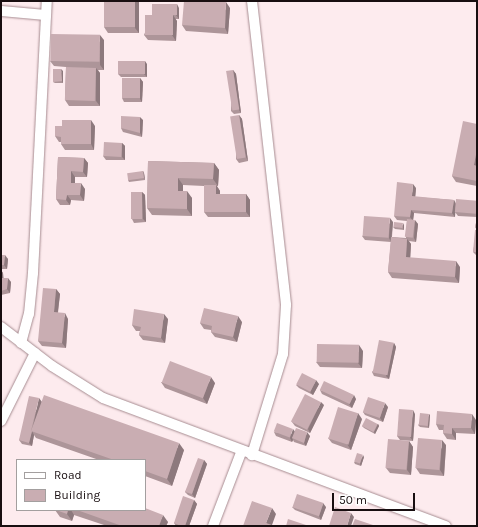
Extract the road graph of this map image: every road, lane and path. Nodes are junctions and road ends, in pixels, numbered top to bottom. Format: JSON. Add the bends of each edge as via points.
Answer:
{"nodes":[{"id":1,"x":47,"y":1,"type":"edge"},
{"id":2,"x":252,"y":1,"type":"edge"},
{"id":3,"x":1,"y":11,"type":"edge"},
{"id":4,"x":46,"y":15,"type":"junction"},
{"id":5,"x":1,"y":327,"type":"edge"},
{"id":6,"x":21,"y":343,"type":"junction"},
{"id":7,"x":34,"y":354,"type":"junction"},
{"id":8,"x":1,"y":420,"type":"edge"},
{"id":9,"x":242,"y":450,"type":"junction"},
{"id":10,"x":252,"y":455,"type":"junction"},
{"id":11,"x":213,"y":526,"type":"edge"},
{"id":12,"x":446,"y":526,"type":"edge"}],
"edges":[{"from":1,"to":4,"type":"street"},
{"from":2,"to":10,"type":"street","via":[[286,305],[284,354]]},
{"from":3,"to":4,"type":"street"},
{"from":4,"to":6,"type":"street","via":[[33,273],[29,314]]},
{"from":5,"to":6,"type":"street"},
{"from":6,"to":7,"type":"street"},
{"from":7,"to":8,"type":"street"},
{"from":7,"to":9,"type":"street","via":[[103,398]]},
{"from":9,"to":10,"type":"street"},
{"from":9,"to":11,"type":"street"},
{"from":10,"to":12,"type":"street"}]}
